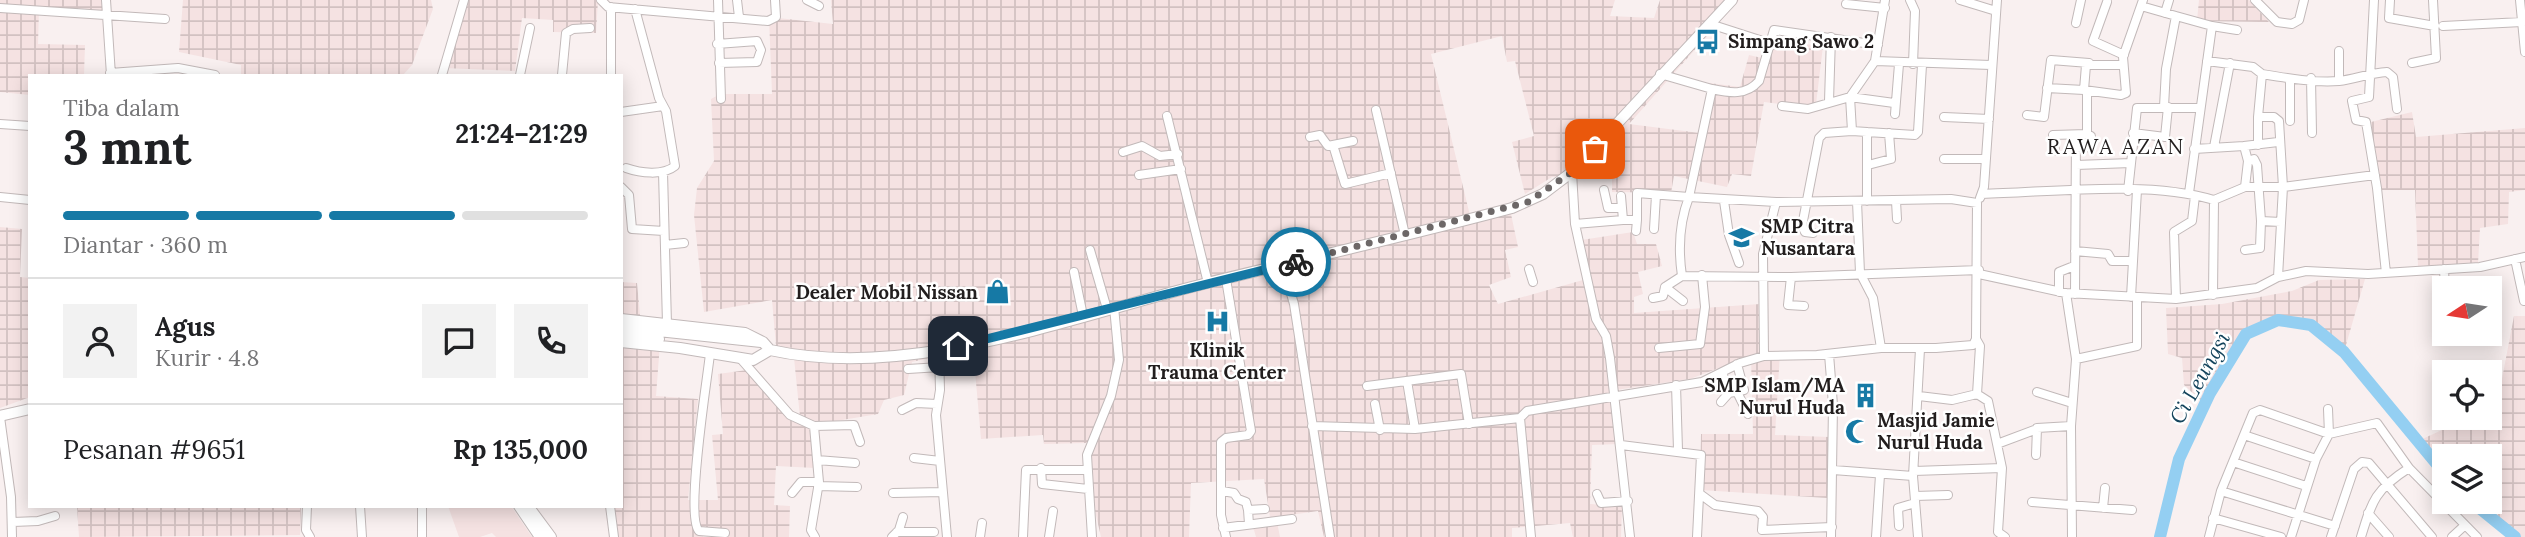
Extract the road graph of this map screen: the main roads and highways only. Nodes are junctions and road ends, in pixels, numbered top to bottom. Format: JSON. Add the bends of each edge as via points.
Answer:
{"nodes":[{"id":1,"x":1732,"y":0,"type":"edge"},
{"id":2,"x":623,"y":319,"type":"edge"},
{"id":3,"x":625,"y":333,"type":"edge"},
{"id":4,"x":765,"y":349,"type":"junction"},
{"id":5,"x":28,"y":408,"type":"edge"},
{"id":6,"x":0,"y":417,"type":"edge"},
{"id":7,"x":520,"y":508,"type":"edge"},
{"id":8,"x":529,"y":508,"type":"edge"},
{"id":9,"x":540,"y":537,"type":"edge"},
{"id":10,"x":551,"y":537,"type":"edge"}],
"edges":[{"from":1,"to":4,"type":"main road","via":[[1572,172],[1528,202],[939,351],[867,358]]},
{"from":2,"to":4,"type":"main road","via":[[746,333]]},
{"from":3,"to":4,"type":"main road","via":[[745,343]]},
{"from":3,"to":4,"type":"main road","via":[[753,360]]},
{"from":5,"to":6,"type":"main road"},
{"from":7,"to":9,"type":"main road"},
{"from":8,"to":10,"type":"main road"}]}
